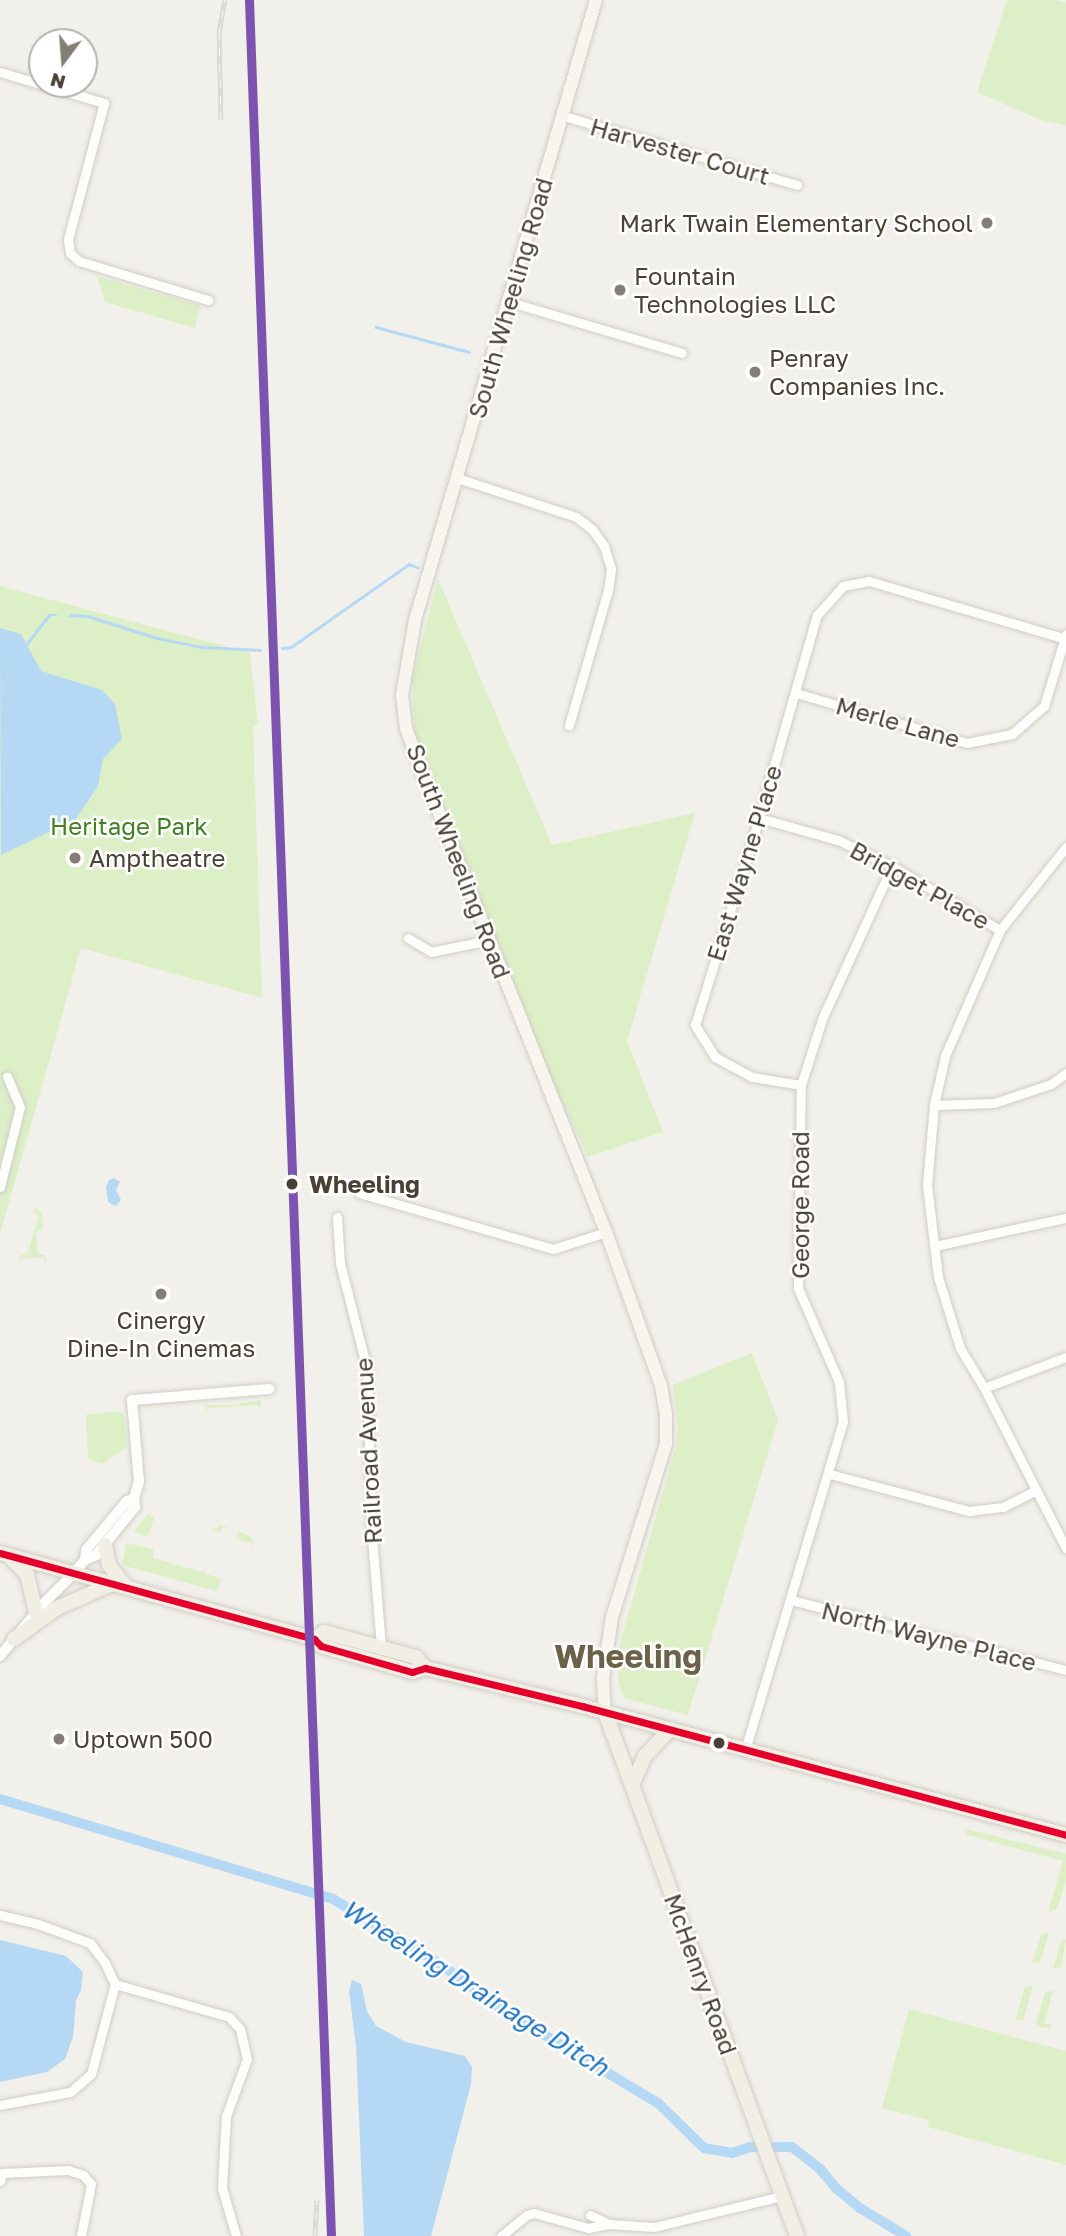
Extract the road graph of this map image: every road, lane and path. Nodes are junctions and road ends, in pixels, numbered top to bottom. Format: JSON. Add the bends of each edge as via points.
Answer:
{"nodes":[{"id":1,"x":596,"y":0,"type":"edge"},
{"id":2,"x":0,"y":72,"type":"edge"},
{"id":3,"x":564,"y":116,"type":"junction"},
{"id":4,"x":797,"y":185,"type":"dead end"},
{"id":5,"x":208,"y":300,"type":"dead end"},
{"id":6,"x":509,"y":302,"type":"junction"},
{"id":7,"x":682,"y":353,"type":"dead end"},
{"id":8,"x":457,"y":478,"type":"junction"},
{"id":9,"x":1065,"y":636,"type":"edge"},
{"id":10,"x":796,"y":693,"type":"junction"},
{"id":11,"x":569,"y":725,"type":"dead end"},
{"id":12,"x":759,"y":818,"type":"junction"},
{"id":13,"x":1066,"y":847,"type":"edge"},
{"id":14,"x":892,"y":866,"type":"junction"},
{"id":15,"x":1000,"y":930,"type":"junction"},
{"id":16,"x":408,"y":938,"type":"dead end"},
{"id":17,"x":489,"y":940,"type":"junction"},
{"id":18,"x":1066,"y":1073,"type":"edge"},
{"id":19,"x":7,"y":1077,"type":"dead end"},
{"id":20,"x":801,"y":1085,"type":"junction"},
{"id":21,"x":934,"y":1105,"type":"junction"},
{"id":22,"x":0,"y":1187,"type":"edge"},
{"id":23,"x":359,"y":1193,"type":"dead end"},
{"id":24,"x":337,"y":1217,"type":"dead end"},
{"id":25,"x":1066,"y":1219,"type":"edge"},
{"id":26,"x":606,"y":1232,"type":"junction"},
{"id":27,"x":935,"y":1246,"type":"junction"},
{"id":28,"x":1066,"y":1357,"type":"edge"},
{"id":29,"x":984,"y":1388,"type":"junction"},
{"id":30,"x":270,"y":1390,"type":"dead end"},
{"id":31,"x":830,"y":1474,"type":"junction"},
{"id":32,"x":1035,"y":1491,"type":"junction"},
{"id":33,"x":134,"y":1498,"type":"junction"},
{"id":34,"x":104,"y":1545,"type":"junction"},
{"id":35,"x":1066,"y":1548,"type":"edge"},
{"id":36,"x":4,"y":1554,"type":"edge"},
{"id":37,"x":85,"y":1560,"type":"junction"},
{"id":38,"x":74,"y":1573,"type":"junction"},
{"id":39,"x":120,"y":1586,"type":"junction"},
{"id":40,"x":791,"y":1600,"type":"junction"},
{"id":41,"x":36,"y":1612,"type":"junction"},
{"id":42,"x":14,"y":1639,"type":"junction"},
{"id":43,"x":314,"y":1639,"type":"junction"},
{"id":44,"x":382,"y":1646,"type":"junction"},
{"id":45,"x":0,"y":1656,"type":"edge"},
{"id":46,"x":425,"y":1668,"type":"junction"},
{"id":47,"x":1066,"y":1671,"type":"edge"},
{"id":48,"x":606,"y":1712,"type":"junction"},
{"id":49,"x":670,"y":1729,"type":"junction"},
{"id":50,"x":745,"y":1750,"type":"junction"},
{"id":51,"x":632,"y":1785,"type":"junction"},
{"id":52,"x":1066,"y":1835,"type":"edge"},
{"id":53,"x":0,"y":1915,"type":"edge"},
{"id":54,"x":115,"y":1984,"type":"junction"},
{"id":55,"x":0,"y":2105,"type":"edge"},
{"id":56,"x":0,"y":2181,"type":"edge"},
{"id":57,"x":782,"y":2196,"type":"junction"},
{"id":58,"x":590,"y":2215,"type":"dead end"},
{"id":59,"x":609,"y":2224,"type":"junction"},
{"id":60,"x":81,"y":2236,"type":"edge"},
{"id":61,"x":236,"y":2236,"type":"edge"},
{"id":62,"x":501,"y":2236,"type":"edge"},
{"id":63,"x":797,"y":2236,"type":"edge"}],
"edges":[{"from":1,"to":3,"type":"main road","name":"South Wheeling Road"},
{"from":2,"to":5,"type":"street","via":[[104,103],[68,239],[70,253],[79,261]]},
{"from":3,"to":4,"type":"street","name":"Harvester Court"},
{"from":3,"to":6,"type":"main road","name":"South Wheeling Road"},
{"from":6,"to":7,"type":"street"},
{"from":6,"to":8,"type":"main road","name":"South Wheeling Road"},
{"from":8,"to":11,"type":"street","via":[[576,517],[604,546],[611,569],[608,591]]},
{"from":8,"to":17,"type":"main road","name":"South Wheeling Road","via":[[415,620],[402,695],[415,753]]},
{"from":9,"to":10,"type":"street","name":"Merle Lane","via":[[1044,706],[1012,734],[967,743]]},
{"from":9,"to":10,"type":"street","name":"East Wayne Place","via":[[869,581],[844,586],[817,615]]},
{"from":10,"to":12,"type":"street","name":"East Wayne Place"},
{"from":12,"to":14,"type":"street","name":"Bridget Place","via":[[838,840]]},
{"from":12,"to":20,"type":"street","name":"East Wayne Place","via":[[695,1025],[715,1057],[752,1077]]},
{"from":13,"to":15,"type":"street"},
{"from":14,"to":15,"type":"street","name":"Bridget Place"},
{"from":14,"to":20,"type":"street","name":"George Road","via":[[822,1019]]},
{"from":15,"to":21,"type":"street","via":[[945,1056]]},
{"from":16,"to":17,"type":"street","via":[[431,952]]},
{"from":17,"to":26,"type":"main road","name":"South Wheeling Road"},
{"from":18,"to":21,"type":"street","via":[[1051,1084],[994,1103]]},
{"from":19,"to":22,"type":"street","via":[[20,1107]]},
{"from":20,"to":31,"type":"street","name":"George Road","via":[[798,1288],[839,1382],[843,1422]]},
{"from":21,"to":27,"type":"street","via":[[927,1185]]},
{"from":23,"to":26,"type":"street","via":[[553,1249]]},
{"from":24,"to":44,"type":"street","name":"Railroad Avenue","via":[[340,1263],[366,1369],[371,1525]]},
{"from":25,"to":27,"type":"street"},
{"from":26,"to":48,"type":"main road","name":"South Wheeling Road","via":[[661,1386],[666,1444],[612,1617],[603,1678]]},
{"from":27,"to":29,"type":"street","via":[[938,1277],[960,1348]]},
{"from":28,"to":29,"type":"street"},
{"from":29,"to":32,"type":"street"},
{"from":30,"to":33,"type":"street","via":[[132,1401],[139,1482]]},
{"from":31,"to":32,"type":"street","via":[[969,1511],[1003,1507]]},
{"from":31,"to":40,"type":"street","name":"George Road"},
{"from":32,"to":35,"type":"street"},
{"from":33,"to":34,"type":"street","via":[[130,1517]]},
{"from":33,"to":37,"type":"street","via":[[86,1550]]},
{"from":34,"to":37,"type":"street"},
{"from":34,"to":39,"type":"main road"},
{"from":36,"to":38,"type":"main road"},
{"from":36,"to":41,"type":"main road","via":[[27,1574]]},
{"from":37,"to":38,"type":"street"},
{"from":38,"to":39,"type":"main road"},
{"from":38,"to":41,"type":"street"},
{"from":39,"to":42,"type":"main road","via":[[57,1608]]},
{"from":39,"to":43,"type":"main road"},
{"from":40,"to":47,"type":"street","name":"North Wayne Place"},
{"from":40,"to":50,"type":"street","name":"George Road"},
{"from":41,"to":42,"type":"street"},
{"from":42,"to":45,"type":"street"},
{"from":43,"to":44,"type":"main road","via":[[324,1632]]},
{"from":43,"to":46,"type":"main road","via":[[321,1646],[411,1672]]},
{"from":44,"to":46,"type":"main road","via":[[416,1657]]},
{"from":46,"to":48,"type":"main road"},
{"from":48,"to":49,"type":"main road"},
{"from":48,"to":51,"type":"main road","name":"McHenry Road"},
{"from":49,"to":50,"type":"main road"},
{"from":49,"to":51,"type":"main road","via":[[645,1756]]},
{"from":50,"to":52,"type":"main road"},
{"from":51,"to":57,"type":"main road","name":"McHenry Road"},
{"from":53,"to":54,"type":"street","via":[[90,1943]]},
{"from":54,"to":55,"type":"street","via":[[92,2074],[70,2092]]},
{"from":54,"to":61,"type":"street","via":[[229,2017],[240,2029],[247,2059],[226,2116],[222,2188]]},
{"from":56,"to":60,"type":"street","via":[[2,2173],[68,2170],[83,2175],[91,2183]]},
{"from":57,"to":59,"type":"street","via":[[654,2227]]},
{"from":57,"to":63,"type":"main road","name":"McHenry Road"},
{"from":58,"to":59,"type":"street"},
{"from":59,"to":62,"type":"street","via":[[588,2228],[534,2213]]}]}
